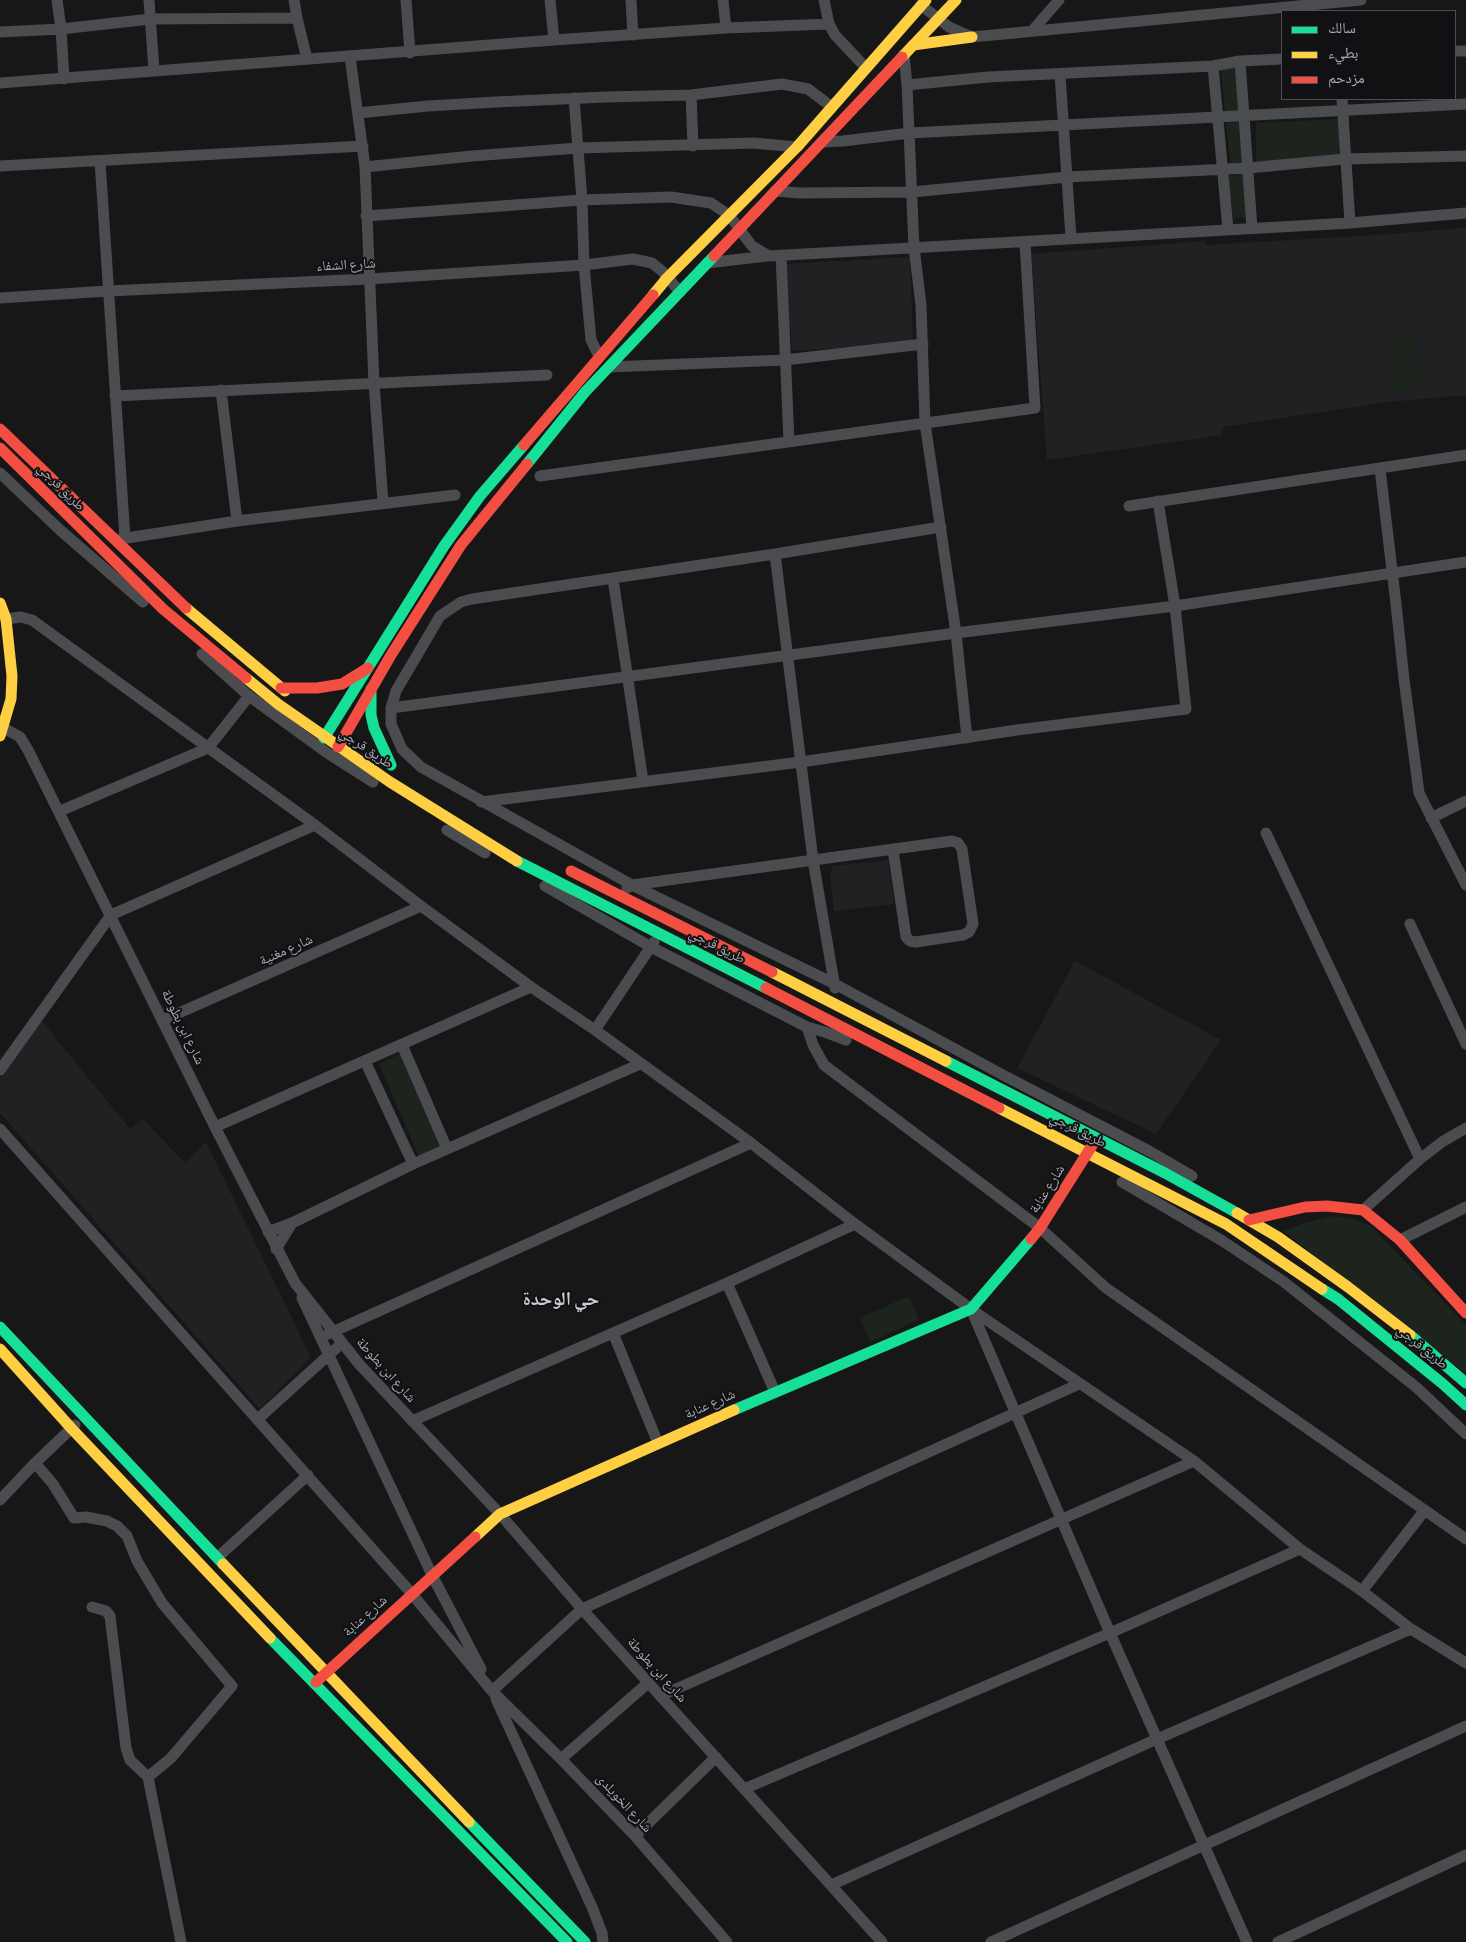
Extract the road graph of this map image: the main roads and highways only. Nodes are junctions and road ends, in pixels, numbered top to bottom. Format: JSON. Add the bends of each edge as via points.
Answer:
{"nodes":[{"id":1,"x":956,"y":0,"type":"edge"},
{"id":2,"x":923,"y":3,"type":"edge"},
{"id":3,"x":972,"y":37,"type":"road end"},
{"id":4,"x":913,"y":44,"type":"junction"},
{"id":5,"x":0,"y":429,"type":"edge"},
{"id":6,"x":0,"y":448,"type":"edge"},
{"id":7,"x":0,"y":603,"type":"edge"},
{"id":8,"x":3,"y":617,"type":"edge"},
{"id":9,"x":368,"y":668,"type":"junction"},
{"id":10,"x":281,"y":688,"type":"junction"},
{"id":11,"x":371,"y":689,"type":"junction"},
{"id":12,"x":6,"y":698,"type":"edge"},
{"id":13,"x":299,"y":702,"type":"dead end"},
{"id":14,"x":328,"y":724,"type":"junction"},
{"id":15,"x":1,"y":731,"type":"edge"},
{"id":16,"x":324,"y":738,"type":"junction"},
{"id":17,"x":348,"y":738,"type":"junction"},
{"id":18,"x":338,"y":746,"type":"junction"},
{"id":19,"x":375,"y":755,"type":"dead end"},
{"id":20,"x":520,"y":846,"type":"dead end"},
{"id":21,"x":515,"y":860,"type":"junction"},
{"id":22,"x":564,"y":868,"type":"dead end"},
{"id":23,"x":1096,"y":1138,"type":"junction"},
{"id":24,"x":1086,"y":1155,"type":"junction"},
{"id":25,"x":1249,"y":1220,"type":"junction"},
{"id":26,"x":1466,"y":1313,"type":"edge"},
{"id":27,"x":0,"y":1326,"type":"edge"},
{"id":28,"x":0,"y":1349,"type":"edge"},
{"id":29,"x":1466,"y":1383,"type":"edge"},
{"id":30,"x":1466,"y":1406,"type":"edge"},
{"id":31,"x":325,"y":1673,"type":"junction"},
{"id":32,"x":313,"y":1684,"type":"junction"},
{"id":33,"x":566,"y":1942,"type":"edge"},
{"id":34,"x":585,"y":1942,"type":"edge"}],
"edges":[{"from":1,"to":4,"type":"main road"},
{"from":2,"to":9,"type":"main road","via":[[797,147],[667,278],[480,496],[444,546]]},
{"from":3,"to":4,"type":"main road"},
{"from":4,"to":11,"type":"main road","via":[[585,392],[461,546]]},
{"from":5,"to":10,"type":"main road","name":"طريق قرجي","via":[[120,538],[177,600]]},
{"from":6,"to":16,"type":"main road","name":"طريق قرجي","via":[[163,608]]},
{"from":7,"to":8,"type":"main road"},
{"from":8,"to":12,"type":"main road","via":[[12,676]]},
{"from":9,"to":10,"type":"main road","via":[[342,684]]},
{"from":9,"to":14,"type":"main road"},
{"from":10,"to":13,"type":"main road","name":"طريق قرجي"},
{"from":11,"to":17,"type":"main road"},
{"from":11,"to":19,"type":"main road","name":"طريق قرجي","via":[[374,728],[395,767]]},
{"from":12,"to":15,"type":"main road"},
{"from":14,"to":16,"type":"main road"},
{"from":14,"to":17,"type":"main road","name":"طريق قرجي"},
{"from":16,"to":18,"type":"main road","name":"طريق قرجي"},
{"from":17,"to":18,"type":"main road"},
{"from":18,"to":21,"type":"main road","name":"طريق قرجي"},
{"from":20,"to":21,"type":"main road"},
{"from":21,"to":24,"type":"main road","name":"طريق قرجي"},
{"from":22,"to":23,"type":"main road","name":"طريق قرجي"},
{"from":23,"to":24,"type":"main road","name":"شارع عنابة"},
{"from":23,"to":25,"type":"main road","name":"طريق قرجي"},
{"from":24,"to":30,"type":"main road","name":"طريق قرجي","via":[[1226,1224],[1338,1299]]},
{"from":24,"to":31,"type":"main road","name":"شارع عنابة","via":[[1040,1228],[971,1309],[500,1514]]},
{"from":25,"to":26,"type":"main road","via":[[1305,1207],[1363,1210],[1400,1240]]},
{"from":25,"to":29,"type":"main road","name":"طريق قرجي","via":[[1348,1287]]},
{"from":27,"to":31,"type":"main road"},
{"from":28,"to":32,"type":"main road"},
{"from":31,"to":32,"type":"main road","name":"شارع عنابة"},
{"from":31,"to":34,"type":"main road"},
{"from":32,"to":33,"type":"main road"}]}
